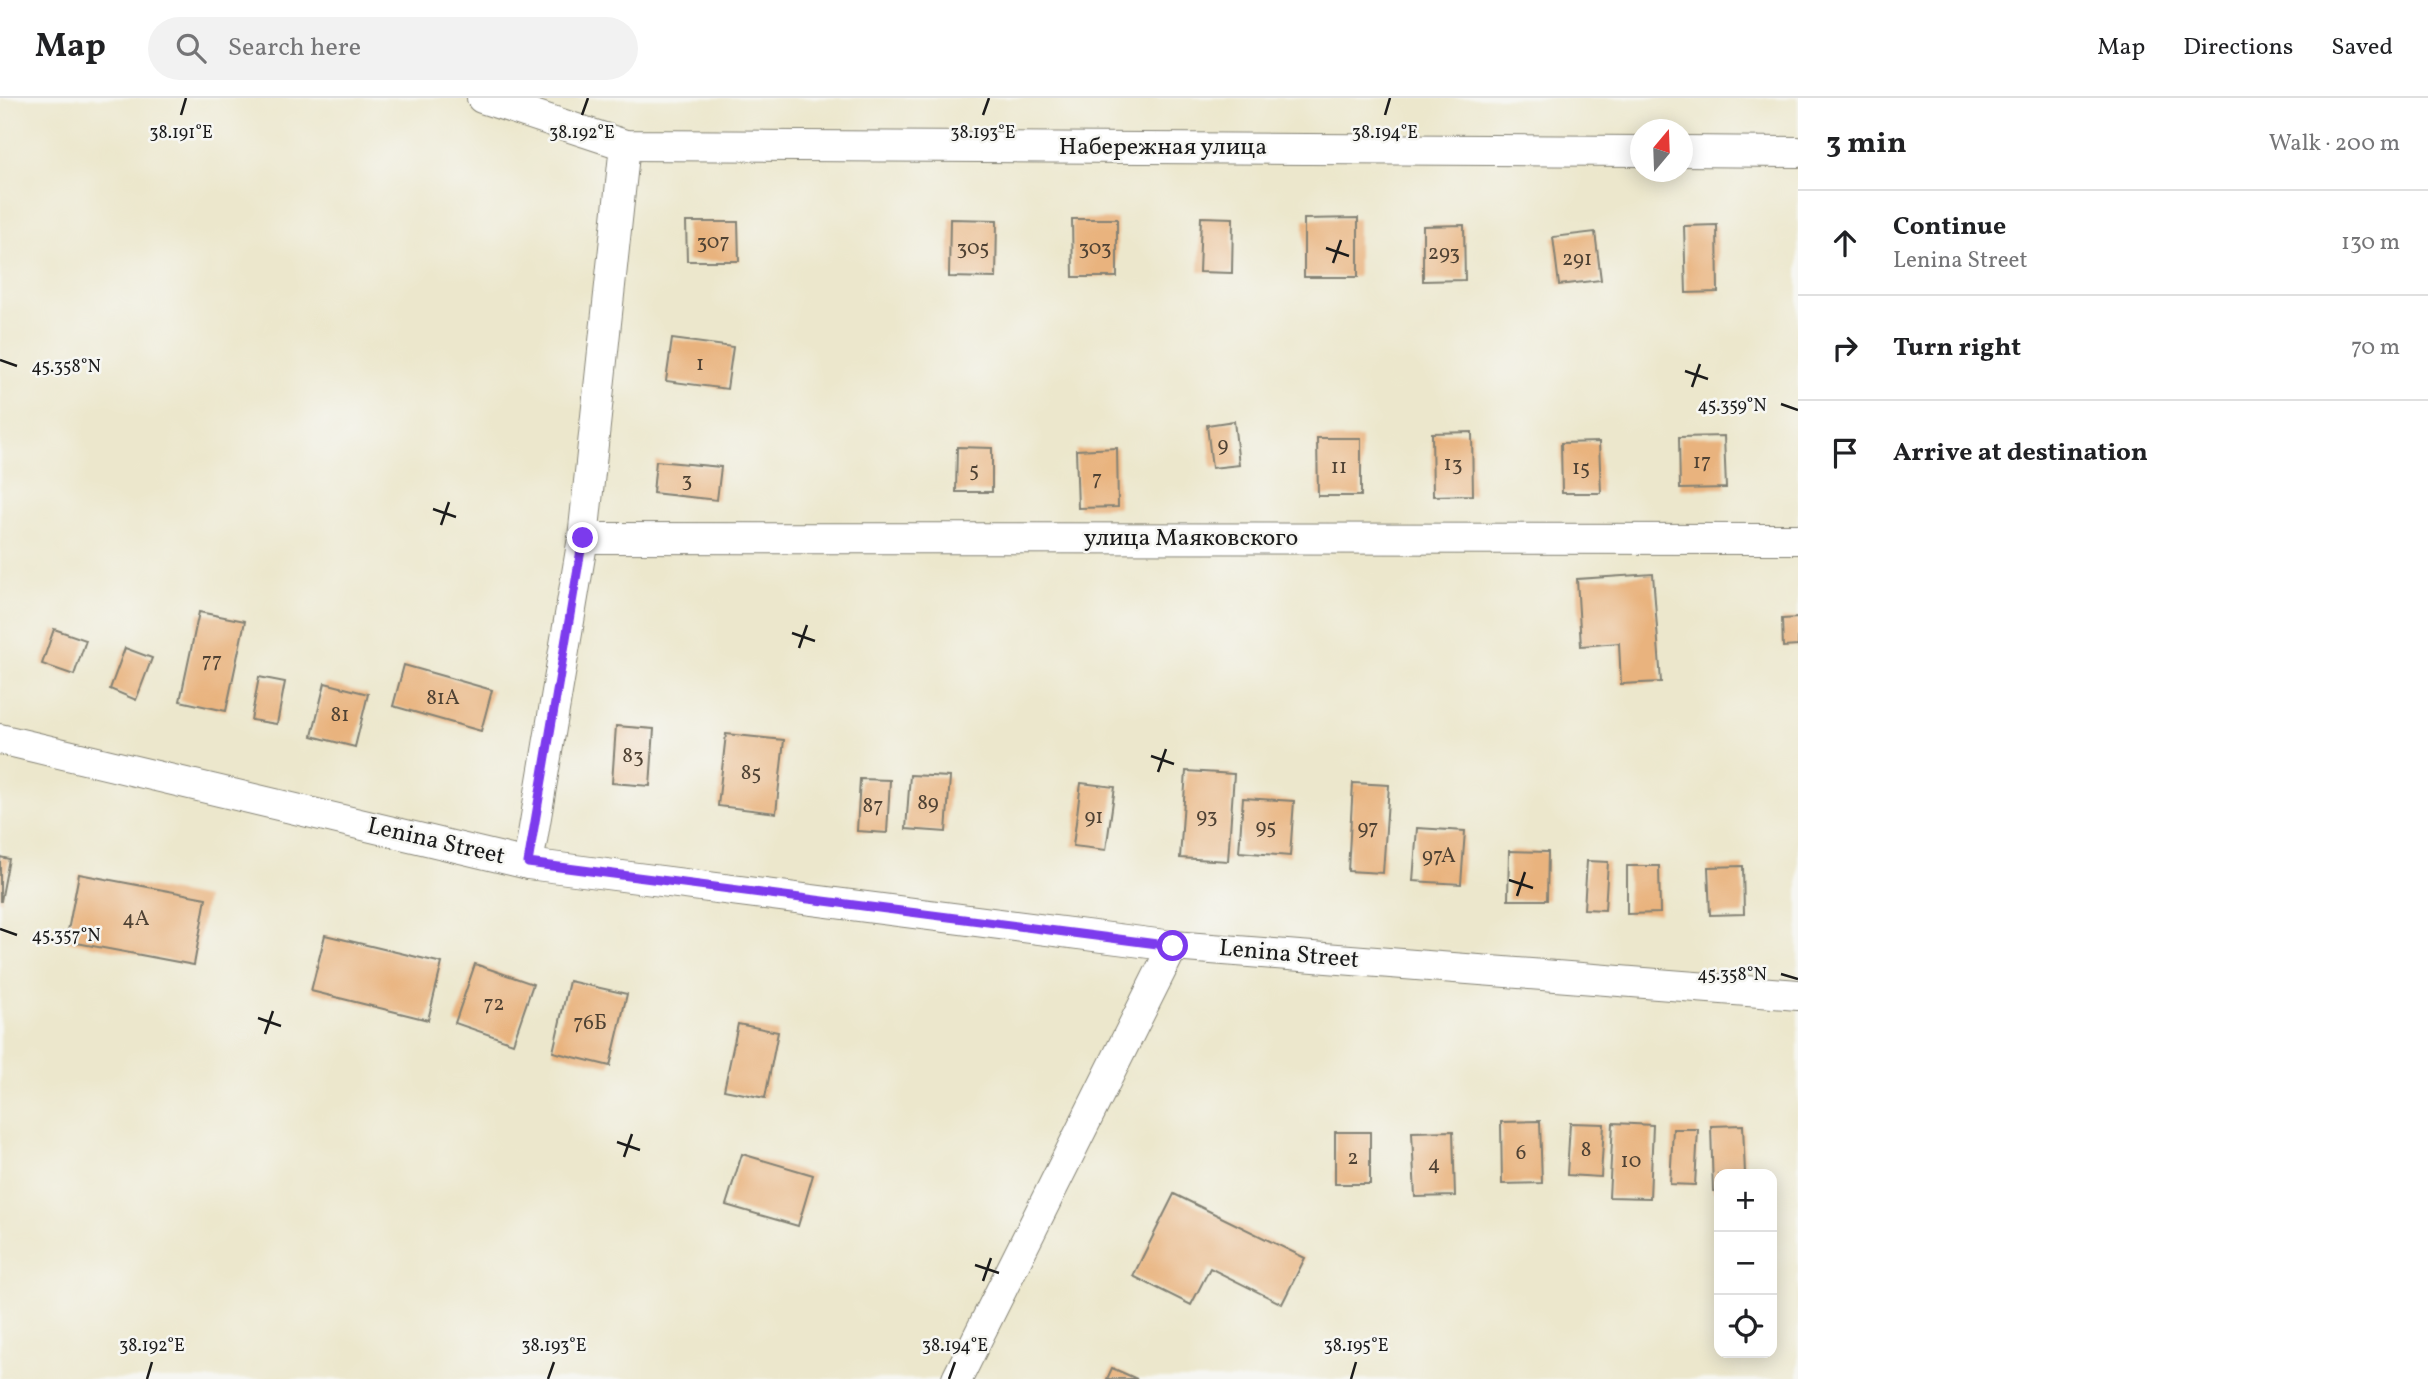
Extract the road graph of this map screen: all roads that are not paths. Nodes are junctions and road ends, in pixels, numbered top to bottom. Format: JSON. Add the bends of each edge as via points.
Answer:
{"nodes":[{"id":1,"x":482,"y":98,"type":"edge"},
{"id":2,"x":625,"y":145,"type":"junction"},
{"id":3,"x":1630,"y":151,"type":"edge"},
{"id":4,"x":1693,"y":151,"type":"edge"},
{"id":5,"x":1798,"y":152,"type":"edge"},
{"id":6,"x":583,"y":538,"type":"junction"},
{"id":7,"x":1798,"y":539,"type":"edge"},
{"id":8,"x":0,"y":740,"type":"edge"},
{"id":9,"x":528,"y":863,"type":"junction"},
{"id":10,"x":1173,"y":946,"type":"junction"},
{"id":11,"x":1798,"y":995,"type":"edge"},
{"id":12,"x":957,"y":1379,"type":"edge"}],
"edges":[{"from":1,"to":2,"type":"street","name":"Набережная улица"},
{"from":2,"to":3,"type":"street","name":"Набережная улица"},
{"from":2,"to":6,"type":"street"},
{"from":4,"to":5,"type":"street"},
{"from":6,"to":7,"type":"street","name":"улица Маяковского"},
{"from":6,"to":9,"type":"street"},
{"from":8,"to":9,"type":"street","name":"Lenina Street"},
{"from":9,"to":10,"type":"street","name":"Lenina Street"},
{"from":10,"to":11,"type":"street","name":"Lenina Street"},
{"from":10,"to":12,"type":"street"}]}
